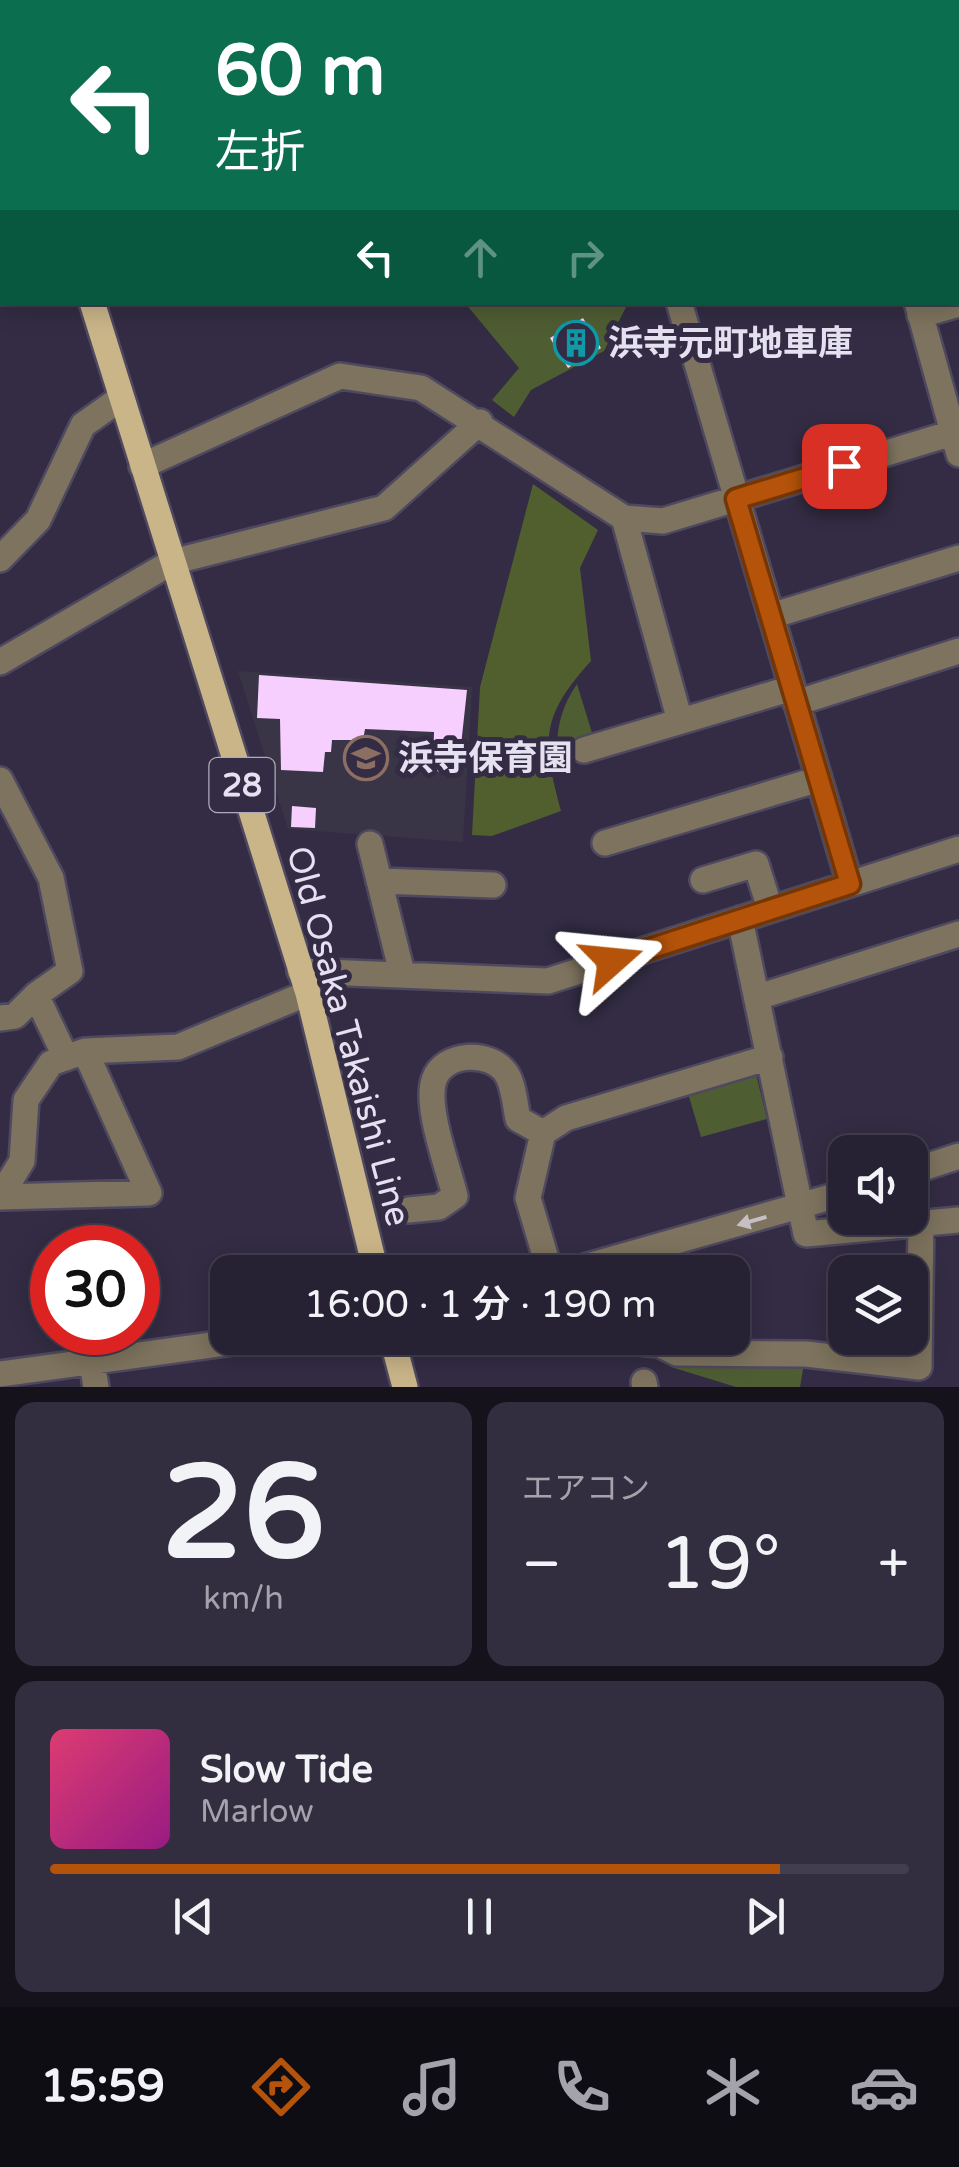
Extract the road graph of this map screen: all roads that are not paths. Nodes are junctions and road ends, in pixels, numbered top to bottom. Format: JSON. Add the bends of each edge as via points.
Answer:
{"nodes":[{"id":1,"x":93,"y":305,"type":"edge"},
{"id":2,"x":681,"y":305,"type":"edge"},
{"id":3,"x":951,"y":305,"type":"edge"},
{"id":4,"x":919,"y":309,"type":"edge"},
{"id":5,"x":121,"y":398,"type":"junction"},
{"id":6,"x":480,"y":422,"type":"junction"},
{"id":7,"x":957,"y":439,"type":"edge"},
{"id":8,"x":142,"y":466,"type":"junction"},
{"id":9,"x":736,"y":499,"type":"junction"},
{"id":10,"x":624,"y":518,"type":"junction"},
{"id":11,"x":959,"y":558,"type":"edge"},
{"id":12,"x":0,"y":560,"type":"edge"},
{"id":13,"x":172,"y":562,"type":"junction"},
{"id":14,"x":771,"y":616,"type":"junction"},
{"id":15,"x":959,"y":652,"type":"edge"},
{"id":16,"x":0,"y":662,"type":"edge"},
{"id":17,"x":794,"y":695,"type":"junction"},
{"id":18,"x":680,"y":721,"type":"junction"},
{"id":19,"x":584,"y":750,"type":"dead end"},
{"id":20,"x":819,"y":779,"type":"junction"},
{"id":21,"x":0,"y":780,"type":"edge"},
{"id":22,"x":606,"y":843,"type":"dead end"},
{"id":23,"x":370,"y":844,"type":"dead end"},
{"id":24,"x":959,"y":848,"type":"edge"},
{"id":25,"x":704,"y":880,"type":"dead end"},
{"id":26,"x":379,"y":881,"type":"junction"},
{"id":27,"x":850,"y":884,"type":"junction"},
{"id":28,"x":493,"y":885,"type":"dead end"},
{"id":29,"x":770,"y":909,"type":"junction"},
{"id":30,"x":740,"y":919,"type":"junction"},
{"id":31,"x":959,"y":934,"type":"edge"},
{"id":32,"x":402,"y":973,"type":"junction"},
{"id":33,"x":304,"y":982,"type":"junction"},
{"id":34,"x":36,"y":994,"type":"junction"},
{"id":35,"x":758,"y":998,"type":"junction"},
{"id":36,"x":0,"y":1018,"type":"edge"},
{"id":37,"x":76,"y":1054,"type":"junction"},
{"id":38,"x":770,"y":1056,"type":"junction"},
{"id":39,"x":13,"y":1098,"type":"edge"},
{"id":40,"x":543,"y":1133,"type":"junction"},
{"id":41,"x":959,"y":1156,"type":"edge"},
{"id":42,"x":928,"y":1166,"type":"edge"},
{"id":43,"x":0,"y":1197,"type":"edge"},
{"id":44,"x":828,"y":1198,"type":"edge"},
{"id":45,"x":803,"y":1206,"type":"junction"},
{"id":46,"x":409,"y":1210,"type":"dead end"},
{"id":47,"x":959,"y":1220,"type":"edge"},
{"id":48,"x":928,"y":1223,"type":"edge"},
{"id":49,"x":828,"y":1232,"type":"edge"},
{"id":50,"x":921,"y":1235,"type":"edge"},
{"id":51,"x":372,"y":1255,"type":"edge"},
{"id":52,"x":545,"y":1255,"type":"edge"},
{"id":53,"x":629,"y":1255,"type":"edge"},
{"id":54,"x":210,"y":1349,"type":"edge"},
{"id":55,"x":750,"y":1354,"type":"edge"},
{"id":56,"x":397,"y":1355,"type":"edge"},
{"id":57,"x":0,"y":1374,"type":"edge"},
{"id":58,"x":94,"y":1374,"type":"edge"},
{"id":59,"x":405,"y":1387,"type":"edge"}],
"edges":[{"from":1,"to":5,"type":"main road","name":"Old Osaka Takaishi Line","number":"28"},
{"from":2,"to":9,"type":"street"},
{"from":3,"to":4,"type":"street"},
{"from":4,"to":7,"type":"street"},
{"from":5,"to":8,"type":"main road","name":"Old Osaka Takaishi Line","number":"28"},
{"from":5,"to":12,"type":"street","via":[[83,425],[38,520]]},
{"from":6,"to":8,"type":"street","via":[[421,388],[340,376]]},
{"from":6,"to":10,"type":"street"},
{"from":6,"to":13,"type":"street","via":[[384,508]]},
{"from":7,"to":9,"type":"street"},
{"from":8,"to":13,"type":"main road","name":"Old Osaka Takaishi Line","number":"28"},
{"from":9,"to":10,"type":"street","via":[[663,521]]},
{"from":9,"to":14,"type":"street"},
{"from":10,"to":18,"type":"street"},
{"from":11,"to":14,"type":"street"},
{"from":13,"to":16,"type":"street"},
{"from":13,"to":33,"type":"main road","name":"Old Osaka Takaishi Line","number":"28"},
{"from":14,"to":17,"type":"street"},
{"from":15,"to":17,"type":"street"},
{"from":17,"to":18,"type":"street"},
{"from":17,"to":20,"type":"street"},
{"from":18,"to":19,"type":"street"},
{"from":20,"to":22,"type":"street"},
{"from":20,"to":27,"type":"street"},
{"from":21,"to":34,"type":"street","via":[[51,878],[70,970]]},
{"from":23,"to":26,"type":"street"},
{"from":24,"to":27,"type":"street"},
{"from":25,"to":29,"type":"street","via":[[756,864]]},
{"from":26,"to":28,"type":"street"},
{"from":26,"to":32,"type":"street"},
{"from":27,"to":29,"type":"street"},
{"from":29,"to":30,"type":"street"},
{"from":30,"to":32,"type":"street","via":[[548,981]]},
{"from":30,"to":35,"type":"street"},
{"from":31,"to":35,"type":"street"},
{"from":32,"to":33,"type":"street"},
{"from":33,"to":37,"type":"street","via":[[178,1047]]},
{"from":33,"to":51,"type":"main road","name":"Old Osaka Takaishi Line","number":"28"},
{"from":34,"to":36,"type":"street","via":[[15,1016]]},
{"from":34,"to":37,"type":"street"},
{"from":35,"to":38,"type":"street"},
{"from":37,"to":39,"type":"street","via":[[51,1063]]},
{"from":37,"to":43,"type":"street","via":[[149,1193]]},
{"from":38,"to":40,"type":"street","via":[[566,1118]]},
{"from":38,"to":45,"type":"street"},
{"from":39,"to":43,"type":"street","via":[[22,1160]]},
{"from":40,"to":46,"type":"street","via":[[518,1119],[508,1075],[493,1061],[450,1062],[435,1076],[431,1098],[456,1196],[439,1207]]},
{"from":40,"to":52,"type":"street","via":[[528,1198]]},
{"from":41,"to":42,"type":"street"},
{"from":44,"to":45,"type":"street"},
{"from":45,"to":49,"type":"street","via":[[806,1234]]},
{"from":45,"to":53,"type":"street","one_way":true},
{"from":47,"to":48,"type":"street"},
{"from":50,"to":55,"type":"street","via":[[919,1366]]},
{"from":54,"to":58,"type":"street"},
{"from":56,"to":59,"type":"main road"},
{"from":57,"to":58,"type":"street"}]}
